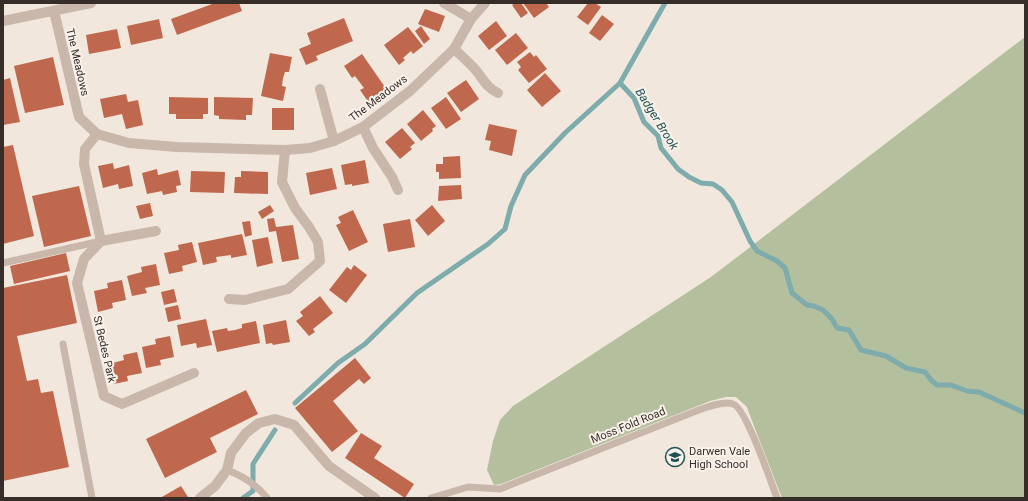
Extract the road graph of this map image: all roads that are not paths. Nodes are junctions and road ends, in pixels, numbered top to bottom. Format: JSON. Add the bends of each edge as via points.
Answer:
{"nodes":[{"id":1,"x":91,"y":3,"type":"edge"},
{"id":2,"x":444,"y":3,"type":"edge"},
{"id":3,"x":485,"y":3,"type":"edge"},
{"id":4,"x":54,"y":11,"type":"junction"},
{"id":5,"x":471,"y":19,"type":"junction"},
{"id":6,"x":3,"y":21,"type":"edge"},
{"id":7,"x":454,"y":49,"type":"junction"},
{"id":8,"x":320,"y":89,"type":"dead end"},
{"id":9,"x":498,"y":92,"type":"dead end"},
{"id":10,"x":363,"y":127,"type":"junction"},
{"id":11,"x":97,"y":134,"type":"junction"},
{"id":12,"x":334,"y":141,"type":"junction"},
{"id":13,"x":285,"y":150,"type":"junction"},
{"id":14,"x":398,"y":190,"type":"dead end"},
{"id":15,"x":156,"y":231,"type":"dead end"},
{"id":16,"x":101,"y":241,"type":"junction"},
{"id":17,"x":3,"y":263,"type":"edge"},
{"id":18,"x":229,"y":299,"type":"dead end"},
{"id":19,"x":63,"y":344,"type":"dead end"},
{"id":20,"x":194,"y":373,"type":"dead end"},
{"id":21,"x":227,"y":470,"type":"junction"},
{"id":22,"x":92,"y":498,"type":"edge"},
{"id":23,"x":200,"y":498,"type":"edge"},
{"id":24,"x":267,"y":498,"type":"edge"},
{"id":25,"x":375,"y":498,"type":"edge"},
{"id":26,"x":431,"y":498,"type":"edge"},
{"id":27,"x":777,"y":498,"type":"edge"}],
"edges":[{"from":1,"to":4,"type":"street"},
{"from":2,"to":5,"type":"street"},
{"from":3,"to":5,"type":"street","name":"The Meadows"},
{"from":4,"to":6,"type":"street"},
{"from":4,"to":11,"type":"street","name":"The Meadows","via":[[79,117]]},
{"from":5,"to":7,"type":"street","name":"The Meadows"},
{"from":7,"to":9,"type":"street","via":[[474,68],[484,83]]},
{"from":7,"to":10,"type":"street","name":"The Meadows","via":[[410,91]]},
{"from":8,"to":12,"type":"street"},
{"from":10,"to":12,"type":"street","name":"The Meadows"},
{"from":10,"to":14,"type":"street"},
{"from":11,"to":13,"type":"street","name":"The Meadows","via":[[129,143]]},
{"from":11,"to":16,"type":"street","via":[[85,148],[84,164]]},
{"from":12,"to":13,"type":"street","name":"The Meadows","via":[[310,148]]},
{"from":13,"to":18,"type":"street","via":[[282,182],[295,208],[318,242],[320,261],[288,289],[245,300]]},
{"from":15,"to":16,"type":"street"},
{"from":16,"to":17,"type":"lane"},
{"from":16,"to":20,"type":"street","name":"St Bedes Park","via":[[84,259],[77,283],[104,396],[122,404]]},
{"from":19,"to":22,"type":"lane"},
{"from":21,"to":23,"type":"street","via":[[215,486]]},
{"from":21,"to":24,"type":"lane","via":[[243,476],[260,488]]},
{"from":21,"to":25,"type":"street","via":[[231,453],[246,433],[259,423],[275,419],[294,425],[329,466]]},
{"from":26,"to":27,"type":"lane","name":"Moss Fold Road","via":[[468,487],[500,489],[691,413],[728,403],[738,407],[746,419]]}]}
